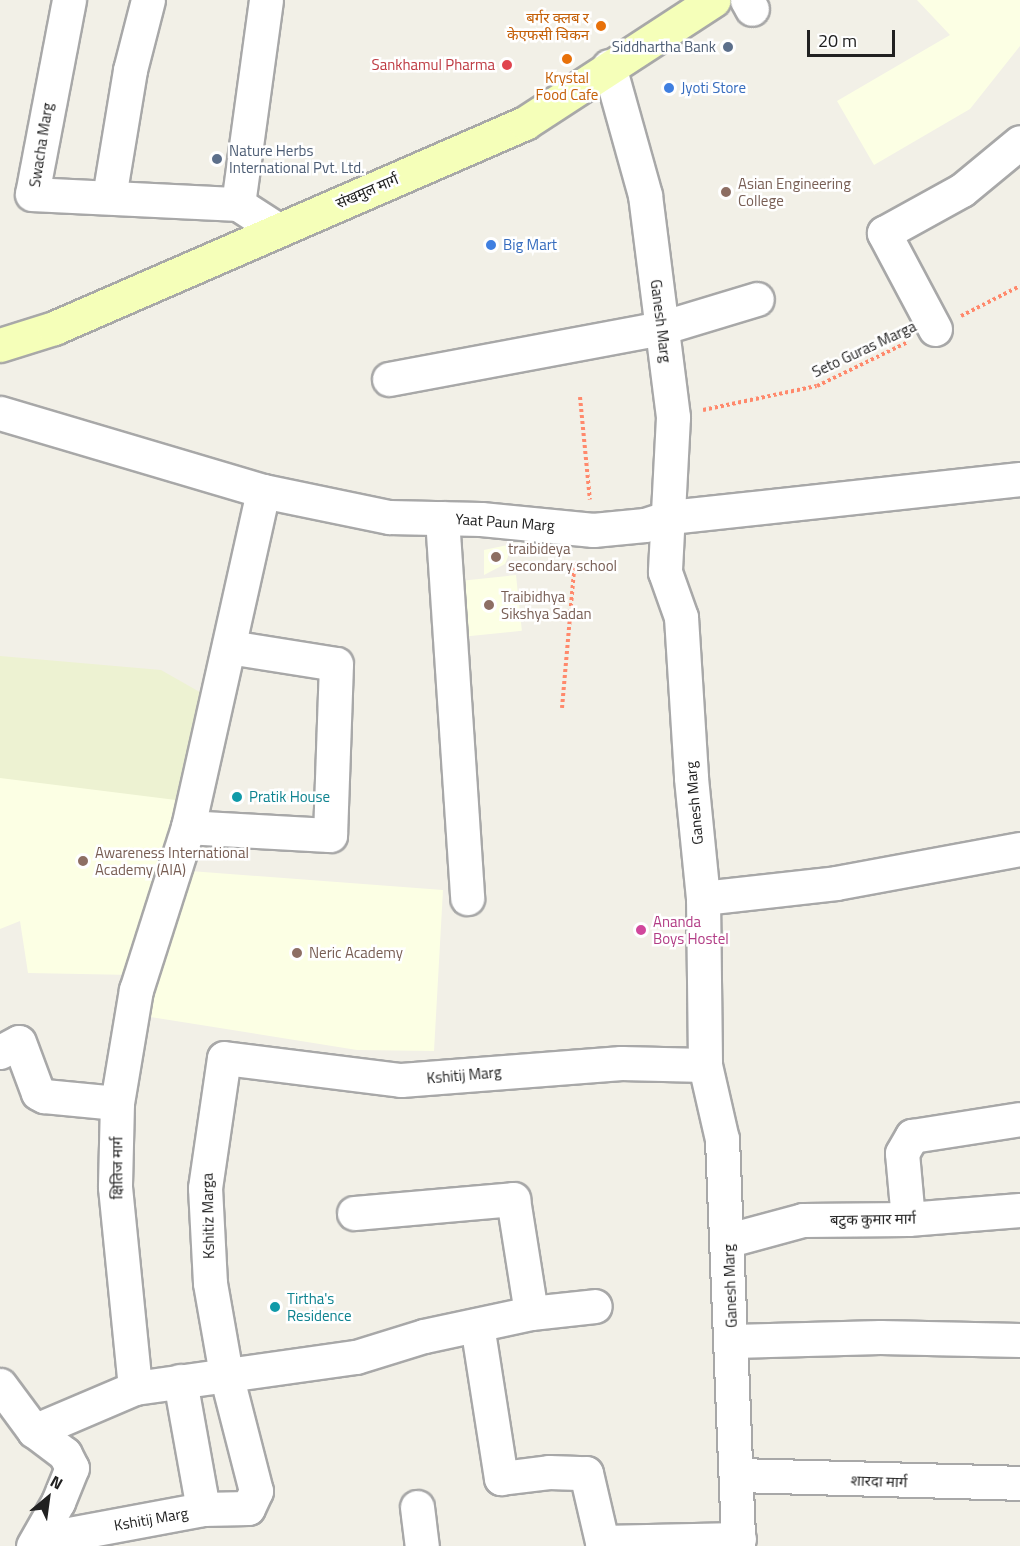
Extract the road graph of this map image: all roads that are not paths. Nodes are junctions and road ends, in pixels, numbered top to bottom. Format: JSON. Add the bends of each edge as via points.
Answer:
{"nodes":[{"id":1,"x":69,"y":0,"type":"edge"},
{"id":2,"x":148,"y":0,"type":"edge"},
{"id":3,"x":266,"y":0,"type":"edge"},
{"id":4,"x":714,"y":0,"type":"edge"},
{"id":5,"x":609,"y":66,"type":"junction"},
{"id":6,"x":1020,"y":142,"type":"edge"},
{"id":7,"x":109,"y":197,"type":"junction"},
{"id":8,"x":238,"y":204,"type":"junction"},
{"id":9,"x":278,"y":230,"type":"junction"},
{"id":10,"x":757,"y":299,"type":"dead end"},
{"id":11,"x":661,"y":328,"type":"junction"},
{"id":12,"x":935,"y":329,"type":"road end"},
{"id":13,"x":0,"y":345,"type":"edge"},
{"id":14,"x":389,"y":379,"type":"dead end"},
{"id":15,"x":0,"y":413,"type":"edge"},
{"id":16,"x":1020,"y":480,"type":"edge"},
{"id":17,"x":263,"y":491,"type":"junction"},
{"id":18,"x":670,"y":517,"type":"junction"},
{"id":19,"x":442,"y":518,"type":"junction"},
{"id":20,"x":229,"y":647,"type":"junction"},
{"id":21,"x":189,"y":827,"type":"junction"},
{"id":22,"x":1020,"y":849,"type":"edge"},
{"id":23,"x":467,"y":898,"type":"dead end"},
{"id":24,"x":703,"y":898,"type":"junction"},
{"id":25,"x":0,"y":1052,"type":"edge"},
{"id":26,"x":224,"y":1058,"type":"joint"},
{"id":27,"x":705,"y":1065,"type":"junction"},
{"id":28,"x":117,"y":1103,"type":"junction"},
{"id":29,"x":1020,"y":1119,"type":"edge"},
{"id":30,"x":1020,"y":1210,"type":"edge"},
{"id":31,"x":354,"y":1213,"type":"dead end"},
{"id":32,"x":908,"y":1219,"type":"junction"},
{"id":33,"x":729,"y":1240,"type":"junction"},
{"id":34,"x":595,"y":1306,"type":"dead end"},
{"id":35,"x":531,"y":1313,"type":"junction"},
{"id":36,"x":477,"y":1325,"type":"junction"},
{"id":37,"x":1020,"y":1340,"type":"edge"},
{"id":38,"x":732,"y":1341,"type":"junction"},
{"id":39,"x":226,"y":1374,"type":"junction"},
{"id":40,"x":180,"y":1381,"type":"junction"},
{"id":41,"x":0,"y":1385,"type":"edge"},
{"id":42,"x":135,"y":1388,"type":"junction"},
{"id":43,"x":0,"y":1410,"type":"edge"},
{"id":44,"x":34,"y":1431,"type":"junction"},
{"id":45,"x":738,"y":1475,"type":"junction"},
{"id":46,"x":1020,"y":1483,"type":"edge"},
{"id":47,"x":256,"y":1491,"type":"joint"},
{"id":48,"x":417,"y":1507,"type":"dead end"},
{"id":49,"x":203,"y":1509,"type":"junction"},
{"id":50,"x":35,"y":1543,"type":"edge"},
{"id":51,"x":739,"y":1543,"type":"edge"},
{"id":52,"x":602,"y":1544,"type":"edge"},
{"id":53,"x":422,"y":1546,"type":"edge"}],
"edges":[{"from":1,"to":7,"type":"street","name":"Swacha Marg","via":[[32,194]]},
{"from":2,"to":7,"type":"street","via":[[130,70]]},
{"from":3,"to":8,"type":"street"},
{"from":4,"to":5,"type":"main road","name":"संखमुल मार्ग"},
{"from":5,"to":9,"type":"main road","name":"संखमुल मार्ग","via":[[525,123]]},
{"from":5,"to":11,"type":"street","name":"Ganesh Marg","via":[[645,195]]},
{"from":6,"to":12,"type":"street","via":[[962,190],[885,233]]},
{"from":7,"to":8,"type":"street","name":"Swacha Marg"},
{"from":8,"to":9,"type":"street"},
{"from":9,"to":13,"type":"main road","name":"संखमुल मार्ग","via":[[54,328]]},
{"from":10,"to":11,"type":"street"},
{"from":11,"to":14,"type":"street"},
{"from":11,"to":18,"type":"street","name":"Ganesh Marg","via":[[674,417]]},
{"from":15,"to":17,"type":"street","name":"Yaat Paun Marg"},
{"from":16,"to":18,"type":"street","name":"Yaat Paun Marg"},
{"from":17,"to":19,"type":"street","name":"Yaat Paun Marg","via":[[389,517]]},
{"from":17,"to":20,"type":"street"},
{"from":18,"to":19,"type":"street","name":"Yaat Paun Marg","via":[[645,525],[586,529]]},
{"from":18,"to":24,"type":"street","name":"Ganesh Marg","via":[[665,572],[681,617]]},
{"from":19,"to":23,"type":"street"},
{"from":20,"to":21,"type":"street"},
{"from":20,"to":21,"type":"street","via":[[336,664],[330,835]]},
{"from":21,"to":28,"type":"street","via":[[136,990]]},
{"from":22,"to":24,"type":"street","via":[[836,883]]},
{"from":24,"to":27,"type":"street","name":"Ganesh Marg"},
{"from":25,"to":28,"type":"street","via":[[19,1042],[38,1093],[44,1096]]},
{"from":26,"to":27,"type":"street","name":"Kshitij Marg","via":[[401,1080],[621,1063]]},
{"from":26,"to":39,"type":"street","name":"Kshitiz Marga","via":[[205,1188],[210,1283]]},
{"from":27,"to":33,"type":"street","name":"Ganesh Marg","via":[[722,1139]]},
{"from":28,"to":42,"type":"street","name":"क्षितिज मार्ग","via":[[115,1187]]},
{"from":29,"to":32,"type":"street","via":[[912,1136],[902,1153]]},
{"from":30,"to":32,"type":"street","name":"बटुक कुमार मार्ग"},
{"from":31,"to":35,"type":"street","via":[[513,1198]]},
{"from":32,"to":33,"type":"street","name":"बटुक कुमार मार्ग","via":[[803,1220]]},
{"from":33,"to":38,"type":"street","name":"Ganesh Marg"},
{"from":34,"to":35,"type":"street"},
{"from":35,"to":36,"type":"street"},
{"from":36,"to":39,"type":"street","via":[[356,1357]]},
{"from":36,"to":52,"type":"street","via":[[501,1478],[585,1473]]},
{"from":37,"to":38,"type":"street","via":[[880,1337]]},
{"from":38,"to":45,"type":"street","name":"Ganesh Marg"},
{"from":39,"to":40,"type":"street"},
{"from":39,"to":47,"type":"street","name":"Kshitiz Marga"},
{"from":40,"to":42,"type":"street"},
{"from":40,"to":49,"type":"street"},
{"from":41,"to":44,"type":"street"},
{"from":42,"to":44,"type":"street"},
{"from":43,"to":44,"type":"street"},
{"from":44,"to":50,"type":"street","via":[[53,1441],[72,1468]]},
{"from":45,"to":46,"type":"street","name":"शारदा मार्ग"},
{"from":45,"to":51,"type":"street","name":"Ganesh Marg"},
{"from":47,"to":49,"type":"street","name":"Kshitij Marg","via":[[248,1508]]},
{"from":48,"to":53,"type":"street"},
{"from":49,"to":50,"type":"street","name":"Kshitij Marg"},
{"from":51,"to":52,"type":"street"}]}
